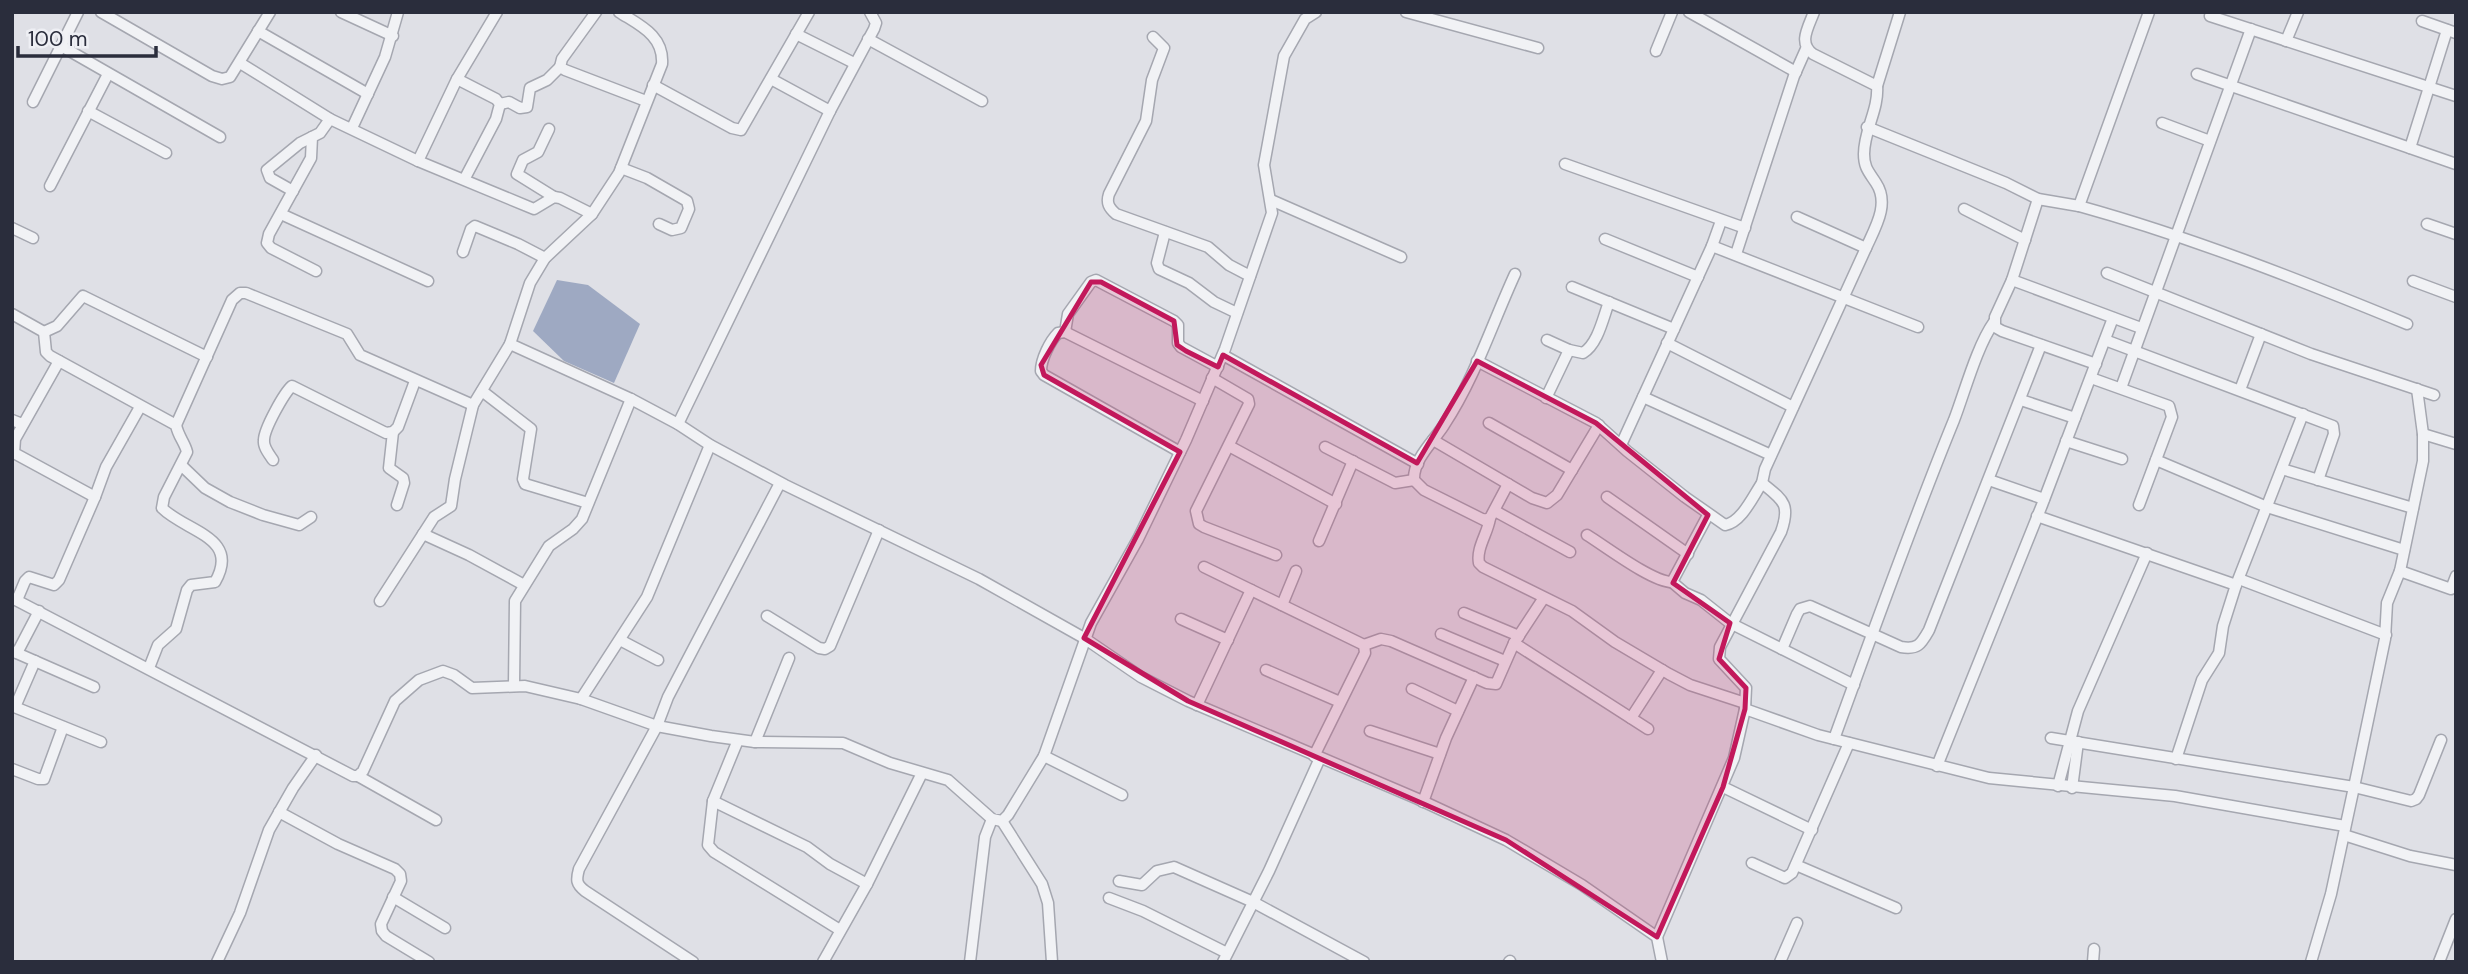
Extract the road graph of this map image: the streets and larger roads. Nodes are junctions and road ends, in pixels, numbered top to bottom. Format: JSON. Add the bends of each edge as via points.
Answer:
{"nodes":[{"id":1,"x":78,"y":12,"type":"edge"},
{"id":2,"x":101,"y":12,"type":"edge"},
{"id":3,"x":270,"y":12,"type":"edge"},
{"id":4,"x":341,"y":12,"type":"edge"},
{"id":5,"x":398,"y":12,"type":"edge"},
{"id":6,"x":497,"y":12,"type":"edge"},
{"id":7,"x":596,"y":12,"type":"edge"},
{"id":8,"x":619,"y":12,"type":"edge"},
{"id":9,"x":808,"y":12,"type":"edge"},
{"id":10,"x":870,"y":12,"type":"edge"},
{"id":11,"x":1316,"y":12,"type":"edge"},
{"id":12,"x":1406,"y":12,"type":"edge"},
{"id":13,"x":1672,"y":12,"type":"edge"},
{"id":14,"x":1814,"y":12,"type":"edge"},
{"id":15,"x":1900,"y":12,"type":"edge"},
{"id":16,"x":2149,"y":12,"type":"edge"},
{"id":17,"x":2298,"y":12,"type":"edge"},
{"id":18,"x":1692,"y":13,"type":"edge"},
{"id":19,"x":2210,"y":16,"type":"dead end"},
{"id":20,"x":2422,"y":21,"type":"dead end"},
{"id":21,"x":2251,"y":29,"type":"junction"},
{"id":22,"x":258,"y":31,"type":"junction"},
{"id":23,"x":2452,"y":32,"type":"edge"},
{"id":24,"x":796,"y":34,"type":"junction"},
{"id":25,"x":393,"y":36,"type":"junction"},
{"id":26,"x":1153,"y":37,"type":"dead end"},
{"id":27,"x":868,"y":39,"type":"junction"},
{"id":28,"x":2286,"y":41,"type":"junction"},
{"id":29,"x":61,"y":46,"type":"junction"},
{"id":30,"x":1538,"y":48,"type":"dead end"},
{"id":31,"x":1806,"y":49,"type":"junction"},
{"id":32,"x":1656,"y":51,"type":"dead end"},
{"id":33,"x":240,"y":63,"type":"junction"},
{"id":34,"x":854,"y":63,"type":"junction"},
{"id":35,"x":561,"y":67,"type":"junction"},
{"id":36,"x":1796,"y":72,"type":"junction"},
{"id":37,"x":107,"y":74,"type":"junction"},
{"id":38,"x":2197,"y":74,"type":"dead end"},
{"id":39,"x":457,"y":79,"type":"junction"},
{"id":40,"x":771,"y":79,"type":"junction"},
{"id":41,"x":653,"y":85,"type":"junction"},
{"id":42,"x":2230,"y":85,"type":"junction"},
{"id":43,"x":1877,"y":86,"type":"junction"},
{"id":44,"x":2430,"y":88,"type":"junction"},
{"id":45,"x":369,"y":94,"type":"junction"},
{"id":46,"x":2456,"y":96,"type":"edge"},
{"id":47,"x":646,"y":101,"type":"junction"},
{"id":48,"x":982,"y":101,"type":"dead end"},
{"id":49,"x":33,"y":102,"type":"dead end"},
{"id":50,"x":500,"y":104,"type":"junction"},
{"id":51,"x":88,"y":111,"type":"junction"},
{"id":52,"x":830,"y":111,"type":"junction"},
{"id":53,"x":330,"y":119,"type":"junction"},
{"id":54,"x":2162,"y":123,"type":"dead end"},
{"id":55,"x":1867,"y":127,"type":"junction"},
{"id":56,"x":352,"y":128,"type":"junction"},
{"id":57,"x":549,"y":129,"type":"dead end"},
{"id":58,"x":220,"y":136,"type":"dead end"},
{"id":59,"x":312,"y":137,"type":"junction"},
{"id":60,"x":2210,"y":141,"type":"junction"},
{"id":61,"x":2410,"y":148,"type":"junction"},
{"id":62,"x":166,"y":153,"type":"dead end"},
{"id":63,"x":418,"y":160,"type":"junction"},
{"id":64,"x":1565,"y":164,"type":"dead end"},
{"id":65,"x":2456,"y":164,"type":"edge"},
{"id":66,"x":621,"y":168,"type":"junction"},
{"id":67,"x":466,"y":178,"type":"junction"},
{"id":68,"x":50,"y":186,"type":"dead end"},
{"id":69,"x":293,"y":191,"type":"junction"},
{"id":70,"x":554,"y":197,"type":"junction"},
{"id":71,"x":2038,"y":199,"type":"junction"},
{"id":72,"x":1271,"y":200,"type":"junction"},
{"id":73,"x":2079,"y":206,"type":"junction"},
{"id":74,"x":1964,"y":209,"type":"dead end"},
{"id":75,"x":281,"y":214,"type":"junction"},
{"id":76,"x":592,"y":214,"type":"junction"},
{"id":77,"x":1797,"y":217,"type":"dead end"},
{"id":78,"x":1721,"y":220,"type":"junction"},
{"id":79,"x":659,"y":224,"type":"dead end"},
{"id":80,"x":2427,"y":224,"type":"dead end"},
{"id":81,"x":12,"y":228,"type":"edge"},
{"id":82,"x":1745,"y":228,"type":"junction"},
{"id":83,"x":1165,"y":232,"type":"junction"},
{"id":84,"x":2456,"y":234,"type":"edge"},
{"id":85,"x":33,"y":238,"type":"dead end"},
{"id":86,"x":2176,"y":238,"type":"junction"},
{"id":87,"x":1605,"y":239,"type":"dead end"},
{"id":88,"x":2025,"y":240,"type":"junction"},
{"id":89,"x":1712,"y":246,"type":"junction"},
{"id":90,"x":1866,"y":248,"type":"junction"},
{"id":91,"x":463,"y":252,"type":"dead end"},
{"id":92,"x":1736,"y":254,"type":"junction"},
{"id":93,"x":1401,"y":257,"type":"dead end"},
{"id":94,"x":545,"y":258,"type":"junction"},
{"id":95,"x":316,"y":271,"type":"dead end"},
{"id":96,"x":2107,"y":273,"type":"dead end"},
{"id":97,"x":1515,"y":274,"type":"dead end"},
{"id":98,"x":1250,"y":276,"type":"junction"},
{"id":99,"x":1698,"y":278,"type":"junction"},
{"id":100,"x":2012,"y":280,"type":"junction"},
{"id":101,"x":428,"y":281,"type":"dead end"},
{"id":102,"x":2413,"y":281,"type":"dead end"},
{"id":103,"x":1572,"y":287,"type":"dead end"},
{"id":104,"x":2157,"y":292,"type":"junction"},
{"id":105,"x":1844,"y":297,"type":"junction"},
{"id":106,"x":2456,"y":297,"type":"edge"},
{"id":107,"x":1609,"y":302,"type":"junction"},
{"id":108,"x":1237,"y":313,"type":"junction"},
{"id":109,"x":12,"y":314,"type":"edge"},
{"id":110,"x":2113,"y":318,"type":"junction"},
{"id":111,"x":1994,"y":322,"type":"junction"},
{"id":112,"x":2407,"y":324,"type":"dead end"},
{"id":113,"x":1918,"y":327,"type":"dead end"},
{"id":114,"x":2141,"y":328,"type":"junction"},
{"id":115,"x":1674,"y":329,"type":"junction"},
{"id":116,"x":44,"y":332,"type":"junction"},
{"id":117,"x":1065,"y":332,"type":"junction"},
{"id":118,"x":2261,"y":334,"type":"junction"},
{"id":119,"x":1547,"y":340,"type":"dead end"},
{"id":120,"x":2105,"y":340,"type":"junction"},
{"id":121,"x":510,"y":344,"type":"junction"},
{"id":122,"x":1667,"y":344,"type":"junction"},
{"id":123,"x":2041,"y":345,"type":"junction"},
{"id":124,"x":1569,"y":350,"type":"junction"},
{"id":125,"x":2134,"y":351,"type":"junction"},
{"id":126,"x":1223,"y":355,"type":"junction"},
{"id":127,"x":206,"y":357,"type":"junction"},
{"id":128,"x":59,"y":361,"type":"junction"},
{"id":129,"x":1477,"y":361,"type":"junction"},
{"id":130,"x":2096,"y":365,"type":"junction"},
{"id":131,"x":1217,"y":367,"type":"junction"},
{"id":132,"x":2091,"y":378,"type":"junction"},
{"id":133,"x":1213,"y":379,"type":"junction"},
{"id":134,"x":415,"y":381,"type":"junction"},
{"id":135,"x":2121,"y":388,"type":"junction"},
{"id":136,"x":2417,"y":389,"type":"junction"},
{"id":137,"x":2240,"y":390,"type":"junction"},
{"id":138,"x":482,"y":391,"type":"junction"},
{"id":139,"x":2434,"y":395,"type":"dead end"},
{"id":140,"x":1643,"y":397,"type":"junction"},
{"id":141,"x":1546,"y":398,"type":"junction"},
{"id":142,"x":631,"y":399,"type":"junction"},
{"id":143,"x":2021,"y":400,"type":"junction"},
{"id":144,"x":1203,"y":401,"type":"junction"},
{"id":145,"x":473,"y":405,"type":"junction"},
{"id":146,"x":140,"y":407,"type":"junction"},
{"id":147,"x":1793,"y":407,"type":"junction"},
{"id":148,"x":2303,"y":414,"type":"junction"},
{"id":149,"x":2075,"y":418,"type":"junction"},
{"id":150,"x":17,"y":422,"type":"edge"},
{"id":151,"x":1489,"y":423,"type":"dead end"},
{"id":152,"x":678,"y":424,"type":"junction"},
{"id":153,"x":176,"y":425,"type":"junction"},
{"id":154,"x":1599,"y":425,"type":"junction"},
{"id":155,"x":393,"y":432,"type":"junction"},
{"id":156,"x":2423,"y":434,"type":"junction"},
{"id":157,"x":1433,"y":440,"type":"junction"},
{"id":158,"x":2066,"y":441,"type":"junction"},
{"id":159,"x":2456,"y":444,"type":"edge"},
{"id":160,"x":710,"y":445,"type":"junction"},
{"id":161,"x":1621,"y":445,"type":"junction"},
{"id":162,"x":1229,"y":446,"type":"junction"},
{"id":163,"x":1325,"y":447,"type":"dead end"},
{"id":164,"x":1180,"y":452,"type":"junction"},
{"id":165,"x":1771,"y":455,"type":"junction"},
{"id":166,"x":2122,"y":459,"type":"dead end"},
{"id":167,"x":273,"y":460,"type":"dead end"},
{"id":168,"x":2156,"y":460,"type":"junction"},
{"id":169,"x":1353,"y":461,"type":"junction"},
{"id":170,"x":1418,"y":464,"type":"junction"},
{"id":171,"x":181,"y":465,"type":"junction"},
{"id":172,"x":2282,"y":469,"type":"junction"},
{"id":173,"x":1572,"y":470,"type":"junction"},
{"id":174,"x":1414,"y":480,"type":"junction"},
{"id":175,"x":1989,"y":480,"type":"junction"},
{"id":176,"x":2318,"y":480,"type":"junction"},
{"id":177,"x":780,"y":483,"type":"junction"},
{"id":178,"x":1762,"y":483,"type":"junction"},
{"id":179,"x":1507,"y":484,"type":"junction"},
{"id":180,"x":1607,"y":497,"type":"dead end"},
{"id":181,"x":96,"y":498,"type":"junction"},
{"id":182,"x":2044,"y":499,"type":"junction"},
{"id":183,"x":588,"y":503,"type":"junction"},
{"id":184,"x":1336,"y":504,"type":"junction"},
{"id":185,"x":397,"y":505,"type":"dead end"},
{"id":186,"x":2139,"y":505,"type":"dead end"},
{"id":187,"x":2267,"y":507,"type":"junction"},
{"id":188,"x":2413,"y":508,"type":"junction"},
{"id":189,"x":1493,"y":514,"type":"junction"},
{"id":190,"x":1708,"y":515,"type":"junction"},
{"id":191,"x":2037,"y":516,"type":"junction"},
{"id":192,"x":311,"y":517,"type":"dead end"},
{"id":193,"x":879,"y":530,"type":"junction"},
{"id":194,"x":424,"y":534,"type":"junction"},
{"id":195,"x":1587,"y":535,"type":"dead end"},
{"id":196,"x":1319,"y":541,"type":"dead end"},
{"id":197,"x":2404,"y":550,"type":"junction"},
{"id":198,"x":1570,"y":552,"type":"dead end"},
{"id":199,"x":2147,"y":553,"type":"junction"},
{"id":200,"x":1688,"y":554,"type":"junction"},
{"id":201,"x":1276,"y":555,"type":"dead end"},
{"id":202,"x":1204,"y":567,"type":"dead end"},
{"id":203,"x":1296,"y":571,"type":"dead end"},
{"id":204,"x":2400,"y":571,"type":"junction"},
{"id":205,"x":2456,"y":576,"type":"edge"},
{"id":206,"x":1672,"y":582,"type":"junction"},
{"id":207,"x":2238,"y":582,"type":"junction"},
{"id":208,"x":524,"y":585,"type":"junction"},
{"id":209,"x":1251,"y":590,"type":"junction"},
{"id":210,"x":1543,"y":598,"type":"junction"},
{"id":211,"x":14,"y":599,"type":"edge"},
{"id":212,"x":380,"y":601,"type":"dead end"},
{"id":213,"x":1282,"y":605,"type":"junction"},
{"id":214,"x":38,"y":611,"type":"junction"},
{"id":215,"x":1464,"y":613,"type":"dead end"},
{"id":216,"x":767,"y":616,"type":"dead end"},
{"id":217,"x":1181,"y":618,"type":"dead end"},
{"id":218,"x":1730,"y":623,"type":"junction"},
{"id":219,"x":1873,"y":633,"type":"junction"},
{"id":220,"x":1441,"y":634,"type":"dead end"},
{"id":221,"x":2386,"y":635,"type":"junction"},
{"id":222,"x":1084,"y":638,"type":"junction"},
{"id":223,"x":620,"y":640,"type":"junction"},
{"id":224,"x":1228,"y":640,"type":"junction"},
{"id":225,"x":1516,"y":640,"type":"junction"},
{"id":226,"x":1364,"y":645,"type":"junction"},
{"id":227,"x":1782,"y":649,"type":"junction"},
{"id":228,"x":15,"y":652,"type":"edge"},
{"id":229,"x":789,"y":658,"type":"dead end"},
{"id":230,"x":658,"y":660,"type":"dead end"},
{"id":231,"x":34,"y":661,"type":"junction"},
{"id":232,"x":1505,"y":661,"type":"junction"},
{"id":233,"x":149,"y":668,"type":"junction"},
{"id":234,"x":1266,"y":670,"type":"dead end"},
{"id":235,"x":1662,"y":670,"type":"junction"},
{"id":236,"x":1474,"y":677,"type":"junction"},
{"id":237,"x":514,"y":685,"type":"junction"},
{"id":238,"x":1854,"y":685,"type":"junction"},
{"id":239,"x":94,"y":687,"type":"dead end"},
{"id":240,"x":1412,"y":689,"type":"dead end"},
{"id":241,"x":581,"y":699,"type":"junction"},
{"id":242,"x":1340,"y":702,"type":"junction"},
{"id":243,"x":1198,"y":705,"type":"junction"},
{"id":244,"x":1745,"y":706,"type":"junction"},
{"id":245,"x":14,"y":707,"type":"edge"},
{"id":246,"x":1458,"y":711,"type":"junction"},
{"id":247,"x":1630,"y":718,"type":"junction"},
{"id":248,"x":657,"y":726,"type":"junction"},
{"id":249,"x":63,"y":727,"type":"junction"},
{"id":250,"x":1648,"y":729,"type":"dead end"},
{"id":251,"x":1370,"y":731,"type":"dead end"},
{"id":252,"x":2051,"y":738,"type":"dead end"},
{"id":253,"x":1834,"y":739,"type":"junction"},
{"id":254,"x":738,"y":740,"type":"junction"},
{"id":255,"x":2441,"y":740,"type":"dead end"},
{"id":256,"x":2073,"y":741,"type":"junction"},
{"id":257,"x":102,"y":742,"type":"dead end"},
{"id":258,"x":755,"y":742,"type":"junction"},
{"id":259,"x":1849,"y":743,"type":"junction"},
{"id":260,"x":1440,"y":754,"type":"junction"},
{"id":261,"x":316,"y":755,"type":"junction"},
{"id":262,"x":1044,"y":756,"type":"junction"},
{"id":263,"x":1317,"y":757,"type":"junction"},
{"id":264,"x":2176,"y":759,"type":"junction"},
{"id":265,"x":1937,"y":766,"type":"junction"},
{"id":266,"x":12,"y":769,"type":"edge"},
{"id":267,"x":922,"y":773,"type":"junction"},
{"id":268,"x":358,"y":776,"type":"junction"},
{"id":269,"x":2058,"y":786,"type":"junction"},
{"id":270,"x":2354,"y":787,"type":"junction"},
{"id":271,"x":1723,"y":788,"type":"junction"},
{"id":272,"x":2072,"y":788,"type":"junction"},
{"id":273,"x":1122,"y":795,"type":"dead end"},
{"id":274,"x":713,"y":801,"type":"junction"},
{"id":275,"x":1423,"y":802,"type":"junction"},
{"id":276,"x":279,"y":812,"type":"junction"},
{"id":277,"x":436,"y":820,"type":"dead end"},
{"id":278,"x":997,"y":820,"type":"junction"},
{"id":279,"x":1812,"y":830,"type":"junction"},
{"id":280,"x":2344,"y":831,"type":"junction"},
{"id":281,"x":1752,"y":863,"type":"dead end"},
{"id":282,"x":1796,"y":865,"type":"junction"},
{"id":283,"x":2456,"y":865,"type":"edge"},
{"id":284,"x":1119,"y":881,"type":"dead end"},
{"id":285,"x":867,"y":884,"type":"junction"},
{"id":286,"x":393,"y":897,"type":"junction"},
{"id":287,"x":1110,"y":898,"type":"dead end"},
{"id":288,"x":1253,"y":902,"type":"junction"},
{"id":289,"x":1896,"y":908,"type":"dead end"},
{"id":290,"x":2456,"y":919,"type":"edge"},
{"id":291,"x":1797,"y":923,"type":"dead end"},
{"id":292,"x":445,"y":928,"type":"dead end"},
{"id":293,"x":840,"y":930,"type":"junction"},
{"id":294,"x":1657,"y":937,"type":"junction"},
{"id":295,"x":2094,"y":949,"type":"dead end"},
{"id":296,"x":1225,"y":958,"type":"edge"},
{"id":297,"x":216,"y":962,"type":"edge"},
{"id":298,"x":429,"y":962,"type":"edge"},
{"id":299,"x":693,"y":962,"type":"edge"},
{"id":300,"x":823,"y":962,"type":"edge"},
{"id":301,"x":970,"y":962,"type":"edge"},
{"id":302,"x":1052,"y":962,"type":"edge"},
{"id":303,"x":1364,"y":962,"type":"edge"},
{"id":304,"x":1662,"y":962,"type":"edge"},
{"id":305,"x":1780,"y":962,"type":"edge"},
{"id":306,"x":2093,"y":962,"type":"edge"},
{"id":307,"x":2311,"y":962,"type":"edge"},
{"id":308,"x":2439,"y":962,"type":"edge"}],
"edges":[{"from":1,"to":29,"type":"street"},
{"from":2,"to":33,"type":"street","via":[[212,76],[230,77]]},
{"from":3,"to":22,"type":"street"},
{"from":4,"to":25,"type":"street"},
{"from":5,"to":25,"type":"street"},
{"from":6,"to":39,"type":"street"},
{"from":7,"to":35,"type":"street"},
{"from":8,"to":41,"type":"street","via":[[654,36],[663,55]]},
{"from":9,"to":24,"type":"street"},
{"from":10,"to":27,"type":"street","via":[[876,23]]},
{"from":11,"to":72,"type":"street","via":[[1305,19],[1284,56],[1264,165]]},
{"from":12,"to":30,"type":"street"},
{"from":13,"to":32,"type":"street"},
{"from":14,"to":31,"type":"street"},
{"from":15,"to":43,"type":"street"},
{"from":16,"to":73,"type":"street"},
{"from":17,"to":28,"type":"street"},
{"from":18,"to":36,"type":"street"},
{"from":19,"to":21,"type":"street"},
{"from":20,"to":23,"type":"street"},
{"from":21,"to":28,"type":"street"},
{"from":21,"to":42,"type":"street"},
{"from":22,"to":33,"type":"street"},
{"from":22,"to":45,"type":"street"},
{"from":23,"to":44,"type":"street"},
{"from":24,"to":34,"type":"street"},
{"from":24,"to":40,"type":"street"},
{"from":25,"to":45,"type":"street"},
{"from":26,"to":83,"type":"street","via":[[1164,48],[1152,80],[1149,113],[1107,200],[1116,214]]},
{"from":27,"to":34,"type":"street"},
{"from":27,"to":48,"type":"street"},
{"from":28,"to":44,"type":"street"},
{"from":29,"to":37,"type":"street"},
{"from":29,"to":49,"type":"street"},
{"from":31,"to":36,"type":"street"},
{"from":31,"to":43,"type":"street"},
{"from":33,"to":53,"type":"street"},
{"from":34,"to":52,"type":"street"},
{"from":35,"to":47,"type":"street"},
{"from":35,"to":50,"type":"street","via":[[530,88],[527,107]]},
{"from":36,"to":82,"type":"street"},
{"from":37,"to":51,"type":"street"},
{"from":37,"to":58,"type":"street"},
{"from":38,"to":42,"type":"street"},
{"from":39,"to":50,"type":"street"},
{"from":39,"to":63,"type":"street"},
{"from":40,"to":41,"type":"street","via":[[741,130]]},
{"from":40,"to":52,"type":"street"},
{"from":41,"to":47,"type":"street"},
{"from":42,"to":60,"type":"street"},
{"from":42,"to":61,"type":"street"},
{"from":43,"to":55,"type":"street"},
{"from":44,"to":46,"type":"street"},
{"from":44,"to":61,"type":"street"},
{"from":45,"to":56,"type":"street"},
{"from":47,"to":66,"type":"street"},
{"from":50,"to":67,"type":"street"},
{"from":51,"to":62,"type":"street"},
{"from":51,"to":68,"type":"street"},
{"from":52,"to":152,"type":"street"},
{"from":53,"to":56,"type":"street"},
{"from":53,"to":59,"type":"street"},
{"from":54,"to":60,"type":"street"},
{"from":55,"to":71,"type":"street"},
{"from":55,"to":90,"type":"street","via":[[1865,169],[1883,198]]},
{"from":56,"to":63,"type":"street"},
{"from":57,"to":70,"type":"street","via":[[538,152],[523,160],[517,174]]},
{"from":59,"to":69,"type":"street","via":[[311,158]]},
{"from":59,"to":69,"type":"street","via":[[267,170],[270,178]]},
{"from":60,"to":86,"type":"street"},
{"from":61,"to":65,"type":"street"},
{"from":63,"to":67,"type":"street"},
{"from":64,"to":78,"type":"street"},
{"from":66,"to":76,"type":"street"},
{"from":66,"to":79,"type":"street","via":[[687,201],[690,209],[681,228],[677,231]]},
{"from":67,"to":70,"type":"street","via":[[534,209]]},
{"from":69,"to":75,"type":"street"},
{"from":70,"to":76,"type":"street"},
{"from":71,"to":73,"type":"street"},
{"from":71,"to":88,"type":"street"},
{"from":72,"to":93,"type":"street"},
{"from":72,"to":98,"type":"street","via":[[1272,213]]},
{"from":73,"to":86,"type":"street"},
{"from":74,"to":88,"type":"street"},
{"from":75,"to":95,"type":"street","via":[[267,243]]},
{"from":75,"to":101,"type":"street"},
{"from":76,"to":94,"type":"street"},
{"from":77,"to":90,"type":"street"},
{"from":78,"to":82,"type":"street"},
{"from":78,"to":89,"type":"street"},
{"from":80,"to":84,"type":"street"},
{"from":81,"to":85,"type":"street"},
{"from":82,"to":92,"type":"street"},
{"from":83,"to":98,"type":"street","via":[[1208,247]]},
{"from":83,"to":108,"type":"street","via":[[1159,269]]},
{"from":86,"to":104,"type":"street"},
{"from":86,"to":112,"type":"street"},
{"from":87,"to":99,"type":"street"},
{"from":88,"to":100,"type":"street"},
{"from":89,"to":92,"type":"street"},
{"from":89,"to":99,"type":"street"},
{"from":90,"to":105,"type":"street"},
{"from":91,"to":94,"type":"street","via":[[475,226]]},
{"from":92,"to":105,"type":"street"},
{"from":94,"to":121,"type":"street","via":[[530,283]]},
{"from":96,"to":104,"type":"street"},
{"from":97,"to":129,"type":"street"},
{"from":98,"to":108,"type":"street"},
{"from":99,"to":115,"type":"street"},
{"from":100,"to":110,"type":"street"},
{"from":100,"to":111,"type":"street"},
{"from":102,"to":106,"type":"street"},
{"from":103,"to":107,"type":"street"},
{"from":104,"to":114,"type":"street"},
{"from":104,"to":118,"type":"street"},
{"from":105,"to":113,"type":"street"},
{"from":105,"to":147,"type":"street"},
{"from":107,"to":115,"type":"street"},
{"from":107,"to":124,"type":"street","via":[[1588,350]]},
{"from":108,"to":126,"type":"street"},
{"from":109,"to":116,"type":"street"},
{"from":110,"to":114,"type":"street"},
{"from":110,"to":120,"type":"street"},
{"from":111,"to":123,"type":"street","via":[[2002,331]]},
{"from":111,"to":219,"type":"street","via":[[1983,340]]},
{"from":114,"to":125,"type":"street"},
{"from":115,"to":122,"type":"street"},
{"from":116,"to":127,"type":"street","via":[[57,326],[83,296]]},
{"from":116,"to":128,"type":"street","via":[[46,352]]},
{"from":117,"to":131,"type":"street","via":[[1069,314],[1096,280],[1174,321],[1181,348]]},
{"from":117,"to":144,"type":"street"},
{"from":117,"to":164,"type":"street","via":[[1054,337],[1041,365],[1044,375]]},
{"from":118,"to":136,"type":"street"},
{"from":118,"to":137,"type":"street"},
{"from":119,"to":124,"type":"street"},
{"from":120,"to":125,"type":"street"},
{"from":120,"to":130,"type":"street"},
{"from":121,"to":138,"type":"street"},
{"from":121,"to":142,"type":"street"},
{"from":122,"to":140,"type":"street"},
{"from":122,"to":147,"type":"street"},
{"from":123,"to":130,"type":"street"},
{"from":123,"to":143,"type":"street"},
{"from":124,"to":141,"type":"street"},
{"from":125,"to":135,"type":"street"},
{"from":125,"to":137,"type":"street"},
{"from":126,"to":131,"type":"street"},
{"from":126,"to":170,"type":"street"},
{"from":127,"to":134,"type":"street","via":[[235,296],[246,293],[347,334],[360,355]]},
{"from":127,"to":153,"type":"street"},
{"from":128,"to":146,"type":"street"},
{"from":128,"to":150,"type":"street"},
{"from":129,"to":141,"type":"street"},
{"from":129,"to":157,"type":"street"},
{"from":130,"to":132,"type":"street"},
{"from":131,"to":133,"type":"street"},
{"from":132,"to":135,"type":"street"},
{"from":132,"to":149,"type":"street"},
{"from":133,"to":144,"type":"street"},
{"from":133,"to":162,"type":"street","via":[[1248,399]]},
{"from":134,"to":145,"type":"street"},
{"from":134,"to":155,"type":"street"},
{"from":135,"to":168,"type":"street","via":[[2172,411]]},
{"from":136,"to":139,"type":"street"},
{"from":136,"to":156,"type":"street"},
{"from":137,"to":148,"type":"street"},
{"from":138,"to":145,"type":"street"},
{"from":138,"to":183,"type":"street","via":[[531,429],[526,484]]},
{"from":140,"to":161,"type":"street"},
{"from":140,"to":165,"type":"street"},
{"from":141,"to":154,"type":"street"},
{"from":142,"to":152,"type":"street"},
{"from":142,"to":183,"type":"street"},
{"from":143,"to":149,"type":"street"},
{"from":143,"to":175,"type":"street"},
{"from":144,"to":164,"type":"street"},
{"from":145,"to":194,"type":"street","via":[[451,506],[433,517]]},
{"from":146,"to":153,"type":"street"},
{"from":146,"to":181,"type":"street","via":[[106,467]]},
{"from":147,"to":165,"type":"street"},
{"from":148,"to":172,"type":"street"},
{"from":148,"to":176,"type":"street","via":[[2335,429]]},
{"from":149,"to":158,"type":"street"},
{"from":150,"to":181,"type":"street","via":[[14,453]]},
{"from":151,"to":173,"type":"street"},
{"from":152,"to":160,"type":"street"},
{"from":153,"to":171,"type":"street","via":[[187,452]]},
{"from":154,"to":161,"type":"street"},
{"from":154,"to":173,"type":"street"},
{"from":155,"to":167,"type":"street","via":[[378,430],[292,386],[264,437]]},
{"from":155,"to":185,"type":"street","via":[[389,468],[404,483]]},
{"from":156,"to":159,"type":"street"},
{"from":156,"to":188,"type":"street","via":[[2423,461]]},
{"from":157,"to":170,"type":"street"},
{"from":157,"to":179,"type":"street"},
{"from":158,"to":166,"type":"street"},
{"from":158,"to":182,"type":"street"},
{"from":160,"to":177,"type":"street"},
{"from":160,"to":223,"type":"street","via":[[647,597]]},
{"from":161,"to":190,"type":"street"},
{"from":162,"to":184,"type":"street"},
{"from":162,"to":201,"type":"street","via":[[1196,519],[1204,527]]},
{"from":163,"to":169,"type":"street"},
{"from":164,"to":222,"type":"street"},
{"from":165,"to":178,"type":"street"},
{"from":168,"to":186,"type":"street"},
{"from":168,"to":187,"type":"street"},
{"from":169,"to":174,"type":"street","via":[[1395,483]]},
{"from":169,"to":184,"type":"street"},
{"from":170,"to":174,"type":"street"},
{"from":171,"to":192,"type":"street","via":[[205,488],[252,511],[299,525]]},
{"from":171,"to":233,"type":"street","via":[[162,508],[215,543],[222,559],[215,582],[191,585],[187,590],[176,629],[158,646]]},
{"from":172,"to":176,"type":"street"},
{"from":172,"to":187,"type":"street"},
{"from":173,"to":179,"type":"street","via":[[1548,503]]},
{"from":174,"to":189,"type":"street","via":[[1424,491],[1476,518],[1484,520]]},
{"from":175,"to":182,"type":"street"},
{"from":175,"to":219,"type":"street","via":[[1921,643],[1911,649]]},
{"from":176,"to":188,"type":"street"},
{"from":177,"to":193,"type":"street"},
{"from":177,"to":248,"type":"street"},
{"from":178,"to":190,"type":"street","via":[[1731,524]]},
{"from":178,"to":218,"type":"street","via":[[1783,502],[1787,513]]},
{"from":179,"to":189,"type":"street"},
{"from":180,"to":200,"type":"street"},
{"from":181,"to":211,"type":"street","via":[[59,580],[48,585],[29,577]]},
{"from":182,"to":191,"type":"street"},
{"from":183,"to":208,"type":"street","via":[[578,525],[549,546]]},
{"from":184,"to":196,"type":"street"},
{"from":187,"to":197,"type":"street"},
{"from":187,"to":207,"type":"street"},
{"from":188,"to":197,"type":"street"},
{"from":189,"to":198,"type":"street"},
{"from":189,"to":210,"type":"street","via":[[1478,553],[1479,563]]},
{"from":190,"to":200,"type":"street"},
{"from":191,"to":199,"type":"street"},
{"from":191,"to":265,"type":"street"},
{"from":193,"to":216,"type":"street","via":[[830,646],[819,648]]},
{"from":193,"to":222,"type":"street"},
{"from":194,"to":208,"type":"street"},
{"from":194,"to":212,"type":"street"},
{"from":195,"to":206,"type":"street","via":[[1652,576]]},
{"from":197,"to":204,"type":"street"},
{"from":199,"to":207,"type":"street"},
{"from":199,"to":256,"type":"street","via":[[2099,661]]},
{"from":200,"to":206,"type":"street"},
{"from":202,"to":209,"type":"street"},
{"from":203,"to":213,"type":"street"},
{"from":204,"to":205,"type":"street","via":[[2451,589]]},
{"from":204,"to":221,"type":"street","via":[[2387,603]]},
{"from":206,"to":218,"type":"street"},
{"from":207,"to":221,"type":"street"},
{"from":207,"to":264,"type":"street","via":[[2219,653],[2202,680]]},
{"from":208,"to":237,"type":"street","via":[[514,610]]},
{"from":209,"to":213,"type":"street"},
{"from":209,"to":224,"type":"street"},
{"from":210,"to":225,"type":"street"},
{"from":210,"to":235,"type":"street","via":[[1572,611]]},
{"from":211,"to":214,"type":"street"},
{"from":213,"to":226,"type":"street"},
{"from":214,"to":228,"type":"street"},
{"from":214,"to":233,"type":"street"},
{"from":215,"to":225,"type":"street"},
{"from":217,"to":224,"type":"street"},
{"from":218,"to":227,"type":"street"},
{"from":218,"to":244,"type":"street","via":[[1719,659],[1746,688]]},
{"from":219,"to":227,"type":"street","via":[[1810,606],[1800,609]]},
{"from":219,"to":238,"type":"street"},
{"from":220,"to":232,"type":"street"},
{"from":221,"to":270,"type":"street"},
{"from":222,"to":243,"type":"street","via":[[1141,677]]},
{"from":222,"to":262,"type":"street"},
{"from":223,"to":230,"type":"street"},
{"from":223,"to":241,"type":"street"},
{"from":224,"to":243,"type":"street"},
{"from":225,"to":232,"type":"street"},
{"from":225,"to":247,"type":"street"},
{"from":226,"to":236,"type":"street","via":[[1391,641]]},
{"from":226,"to":242,"type":"street","via":[[1365,653]]},
{"from":227,"to":238,"type":"street"},
{"from":228,"to":231,"type":"street"},
{"from":229,"to":258,"type":"street"},
{"from":231,"to":239,"type":"street"},
{"from":231,"to":245,"type":"street"},
{"from":232,"to":236,"type":"street","via":[[1496,684]]},
{"from":233,"to":261,"type":"street"},
{"from":234,"to":242,"type":"street"},
{"from":235,"to":244,"type":"street"},
{"from":235,"to":247,"type":"street"},
{"from":236,"to":246,"type":"street"},
{"from":237,"to":241,"type":"street"},
{"from":237,"to":268,"type":"street","via":[[472,688],[443,671],[419,680],[396,701]]},
{"from":238,"to":253,"type":"street"},
{"from":240,"to":246,"type":"street"},
{"from":241,"to":248,"type":"street"},
{"from":242,"to":263,"type":"street"},
{"from":243,"to":263,"type":"street"},
{"from":244,"to":253,"type":"street"},
{"from":244,"to":271,"type":"street"},
{"from":245,"to":249,"type":"street"},
{"from":246,"to":260,"type":"street"},
{"from":247,"to":250,"type":"street"},
{"from":248,"to":254,"type":"street"},
{"from":248,"to":299,"type":"street","via":[[576,879],[585,891]]},
{"from":249,"to":257,"type":"street"},
{"from":249,"to":266,"type":"street","via":[[44,779]]},
{"from":251,"to":260,"type":"street"},
{"from":252,"to":256,"type":"street"},
{"from":253,"to":259,"type":"street"},
{"from":254,"to":258,"type":"street"},
{"from":254,"to":274,"type":"street"},
{"from":255,"to":270,"type":"street","via":[[2416,799]]},
{"from":256,"to":264,"type":"street"},
{"from":256,"to":269,"type":"street"},
{"from":256,"to":272,"type":"street"},
{"from":258,"to":267,"type":"street","via":[[842,743]]},
{"from":259,"to":265,"type":"street"},
{"from":259,"to":279,"type":"street"},
{"from":260,"to":275,"type":"street"},
{"from":261,"to":268,"type":"street"},
{"from":261,"to":276,"type":"street"},
{"from":262,"to":273,"type":"street"},
{"from":262,"to":278,"type":"street","via":[[1008,815]]},
{"from":263,"to":275,"type":"street"},
{"from":263,"to":288,"type":"street"},
{"from":264,"to":270,"type":"street"},
{"from":265,"to":269,"type":"street"},
{"from":267,"to":278,"type":"street","via":[[948,780]]},
{"from":267,"to":285,"type":"street"},
{"from":268,"to":277,"type":"street"},
{"from":269,"to":272,"type":"street"},
{"from":270,"to":280,"type":"street"},
{"from":271,"to":279,"type":"street"},
{"from":271,"to":294,"type":"street"},
{"from":272,"to":280,"type":"street","via":[[2175,796]]},
{"from":274,"to":285,"type":"street","via":[[807,847]]},
{"from":274,"to":293,"type":"street","via":[[708,845],[714,852]]},
{"from":275,"to":294,"type":"street","via":[[1506,840]]},
{"from":276,"to":286,"type":"street","via":[[395,869],[401,881]]},
{"from":276,"to":297,"type":"street"},
{"from":278,"to":301,"type":"street","via":[[985,837]]},
{"from":278,"to":302,"type":"street","via":[[1042,884],[1048,903]]},
{"from":279,"to":282,"type":"street"},
{"from":280,"to":283,"type":"street","via":[[2410,856]]},
{"from":280,"to":307,"type":"street"},
{"from":281,"to":282,"type":"street","via":[[1785,878]]},
{"from":282,"to":289,"type":"street"},
{"from":284,"to":288,"type":"street","via":[[1142,885],[1157,871],[1174,867]]},
{"from":285,"to":293,"type":"street"},
{"from":286,"to":292,"type":"street"},
{"from":286,"to":298,"type":"street","via":[[382,931]]},
{"from":287,"to":296,"type":"street","via":[[1143,911]]},
{"from":288,"to":296,"type":"street"},
{"from":288,"to":303,"type":"street"},
{"from":290,"to":308,"type":"street"},
{"from":291,"to":305,"type":"street"},
{"from":293,"to":300,"type":"street"},
{"from":294,"to":304,"type":"street"},
{"from":295,"to":306,"type":"street"}]}
